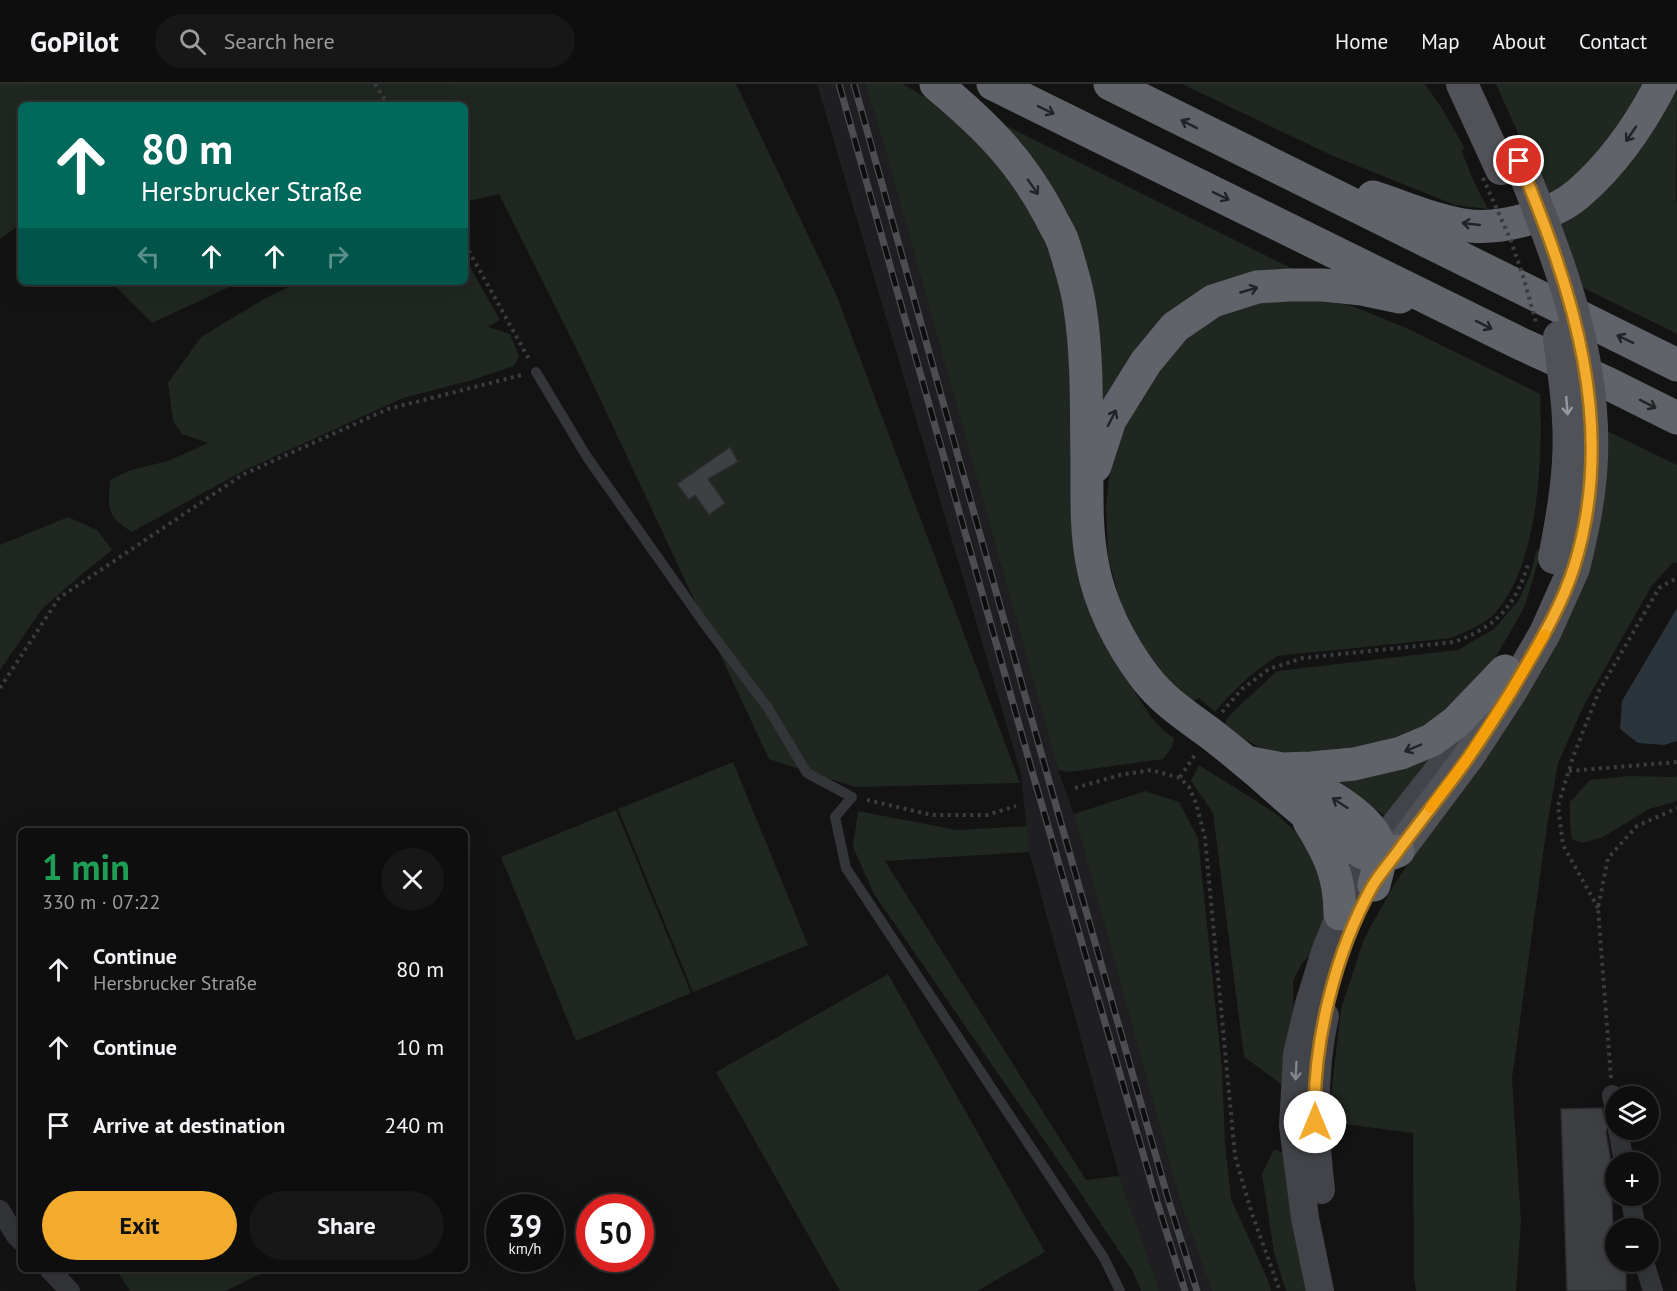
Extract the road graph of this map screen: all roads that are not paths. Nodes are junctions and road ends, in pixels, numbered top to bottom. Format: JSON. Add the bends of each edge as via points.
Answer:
{"nodes":[{"id":1,"x":936,"y":84,"type":"edge"},
{"id":2,"x":993,"y":84,"type":"edge"},
{"id":3,"x":1110,"y":84,"type":"edge"},
{"id":4,"x":1462,"y":84,"type":"edge"},
{"id":5,"x":1484,"y":84,"type":"edge"},
{"id":6,"x":1661,"y":84,"type":"edge"},
{"id":7,"x":1260,"y":160,"type":"junction"},
{"id":8,"x":1501,"y":169,"type":"junction"},
{"id":9,"x":1449,"y":308,"type":"junction"},
{"id":10,"x":1677,"y":365,"type":"edge"},
{"id":11,"x":536,"y":372,"type":"road end"},
{"id":12,"x":1677,"y":418,"type":"edge"},
{"id":13,"x":1087,"y":494,"type":"junction"},
{"id":14,"x":1553,"y":560,"type":"junction"},
{"id":15,"x":1505,"y":671,"type":"junction"},
{"id":16,"x":1246,"y":762,"type":"junction"},
{"id":17,"x":1282,"y":769,"type":"junction"},
{"id":18,"x":1304,"y":812,"type":"junction"},
{"id":19,"x":1380,"y":858,"type":"junction"},
{"id":20,"x":1340,"y":914,"type":"junction"},
{"id":21,"x":0,"y":1210,"type":"edge"},
{"id":22,"x":18,"y":1238,"type":"edge"},
{"id":23,"x":52,"y":1272,"type":"edge"},
{"id":24,"x":1647,"y":1272,"type":"edge"},
{"id":25,"x":70,"y":1291,"type":"edge"},
{"id":26,"x":1120,"y":1291,"type":"edge"},
{"id":27,"x":1320,"y":1291,"type":"edge"},
{"id":28,"x":1336,"y":1291,"type":"edge"},
{"id":29,"x":1653,"y":1291,"type":"edge"}],
"edges":[{"from":1,"to":13,"type":"highway","one_way":true,"via":[[1009,153],[1038,194],[1061,238],[1080,308]]},
{"from":2,"to":9,"type":"highway","one_way":true},
{"from":7,"to":3,"type":"highway","one_way":true},
{"from":4,"to":8,"type":"main road"},
{"from":5,"to":8,"type":"main road"},
{"from":6,"to":7,"type":"highway","one_way":true,"via":[[1615,157],[1577,195],[1545,214],[1504,226],[1470,226],[1438,218]]},
{"from":10,"to":7,"type":"highway","one_way":true},
{"from":8,"to":14,"type":"main road","bridge":true,"via":[[1543,219],[1567,289],[1590,406],[1593,454],[1583,529]]},
{"from":9,"to":12,"type":"highway","one_way":true},
{"from":13,"to":9,"type":"highway","one_way":true,"via":[[1110,420],[1146,362],[1175,327],[1213,301],[1257,287],[1323,285],[1362,289]]},
{"from":11,"to":26,"type":"lane","via":[[587,458],[768,708],[807,773],[852,797],[835,817],[846,868],[1104,1258]]},
{"from":13,"to":16,"type":"highway","via":[[1087,526],[1100,594],[1128,652],[1164,697]]},
{"from":14,"to":15,"type":"main road","via":[[1539,604]]},
{"from":14,"to":19,"type":"main road","via":[[1545,633],[1512,690],[1469,756]]},
{"from":15,"to":17,"type":"highway","one_way":true,"via":[[1456,722],[1432,740],[1401,753],[1354,764]]},
{"from":15,"to":19,"type":"main road"},
{"from":16,"to":17,"type":"highway"},
{"from":16,"to":18,"type":"highway"},
{"from":19,"to":17,"type":"highway","one_way":true,"via":[[1374,833],[1361,818]]},
{"from":18,"to":19,"type":"highway","via":[[1346,844]]},
{"from":18,"to":20,"type":"highway","via":[[1333,865]]},
{"from":19,"to":20,"type":"main road"},
{"from":19,"to":28,"type":"main road","via":[[1334,979],[1319,1044],[1314,1103],[1317,1160]]},
{"from":20,"to":27,"type":"main road","one_way":true,"via":[[1309,1004],[1297,1054],[1293,1126],[1305,1218]]},
{"from":21,"to":22,"type":"street"},
{"from":23,"to":25,"type":"street"},
{"from":24,"to":29,"type":"street"}]}
